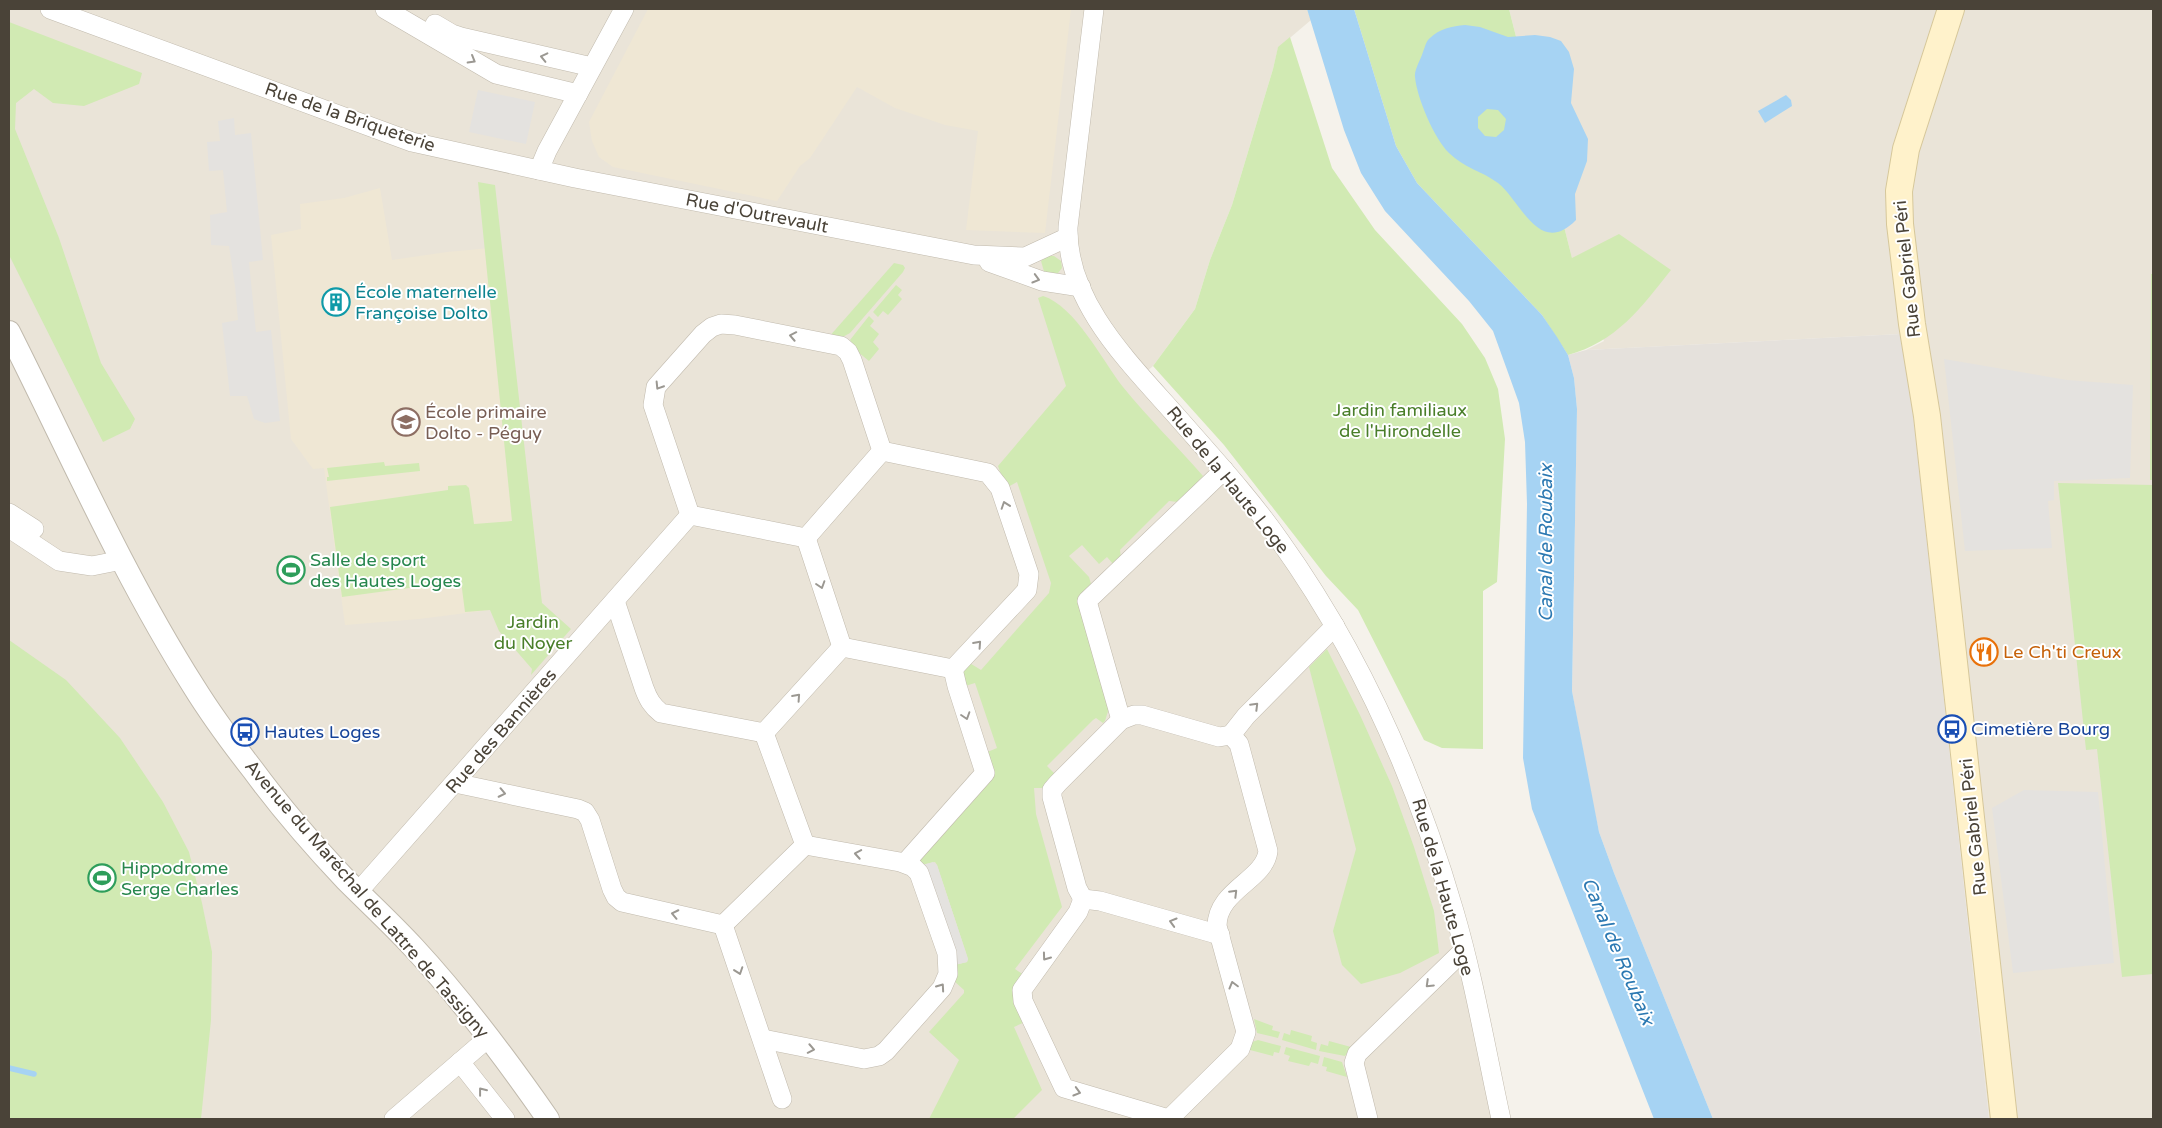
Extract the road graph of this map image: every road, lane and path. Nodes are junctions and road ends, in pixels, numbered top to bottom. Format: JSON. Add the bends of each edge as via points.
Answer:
{"nodes":[{"id":1,"x":50,"y":9,"type":"edge"},
{"id":2,"x":385,"y":9,"type":"edge"},
{"id":3,"x":410,"y":9,"type":"edge"},
{"id":4,"x":624,"y":9,"type":"edge"},
{"id":5,"x":1094,"y":9,"type":"edge"},
{"id":6,"x":1951,"y":9,"type":"edge"},
{"id":7,"x":1965,"y":9,"type":"edge"},
{"id":8,"x":592,"y":67,"type":"junction"},
{"id":9,"x":578,"y":94,"type":"junction"},
{"id":10,"x":539,"y":170,"type":"junction"},
{"id":11,"x":1068,"y":237,"type":"junction"},
{"id":12,"x":974,"y":256,"type":"junction"},
{"id":13,"x":1081,"y":287,"type":"junction"},
{"id":14,"x":9,"y":332,"type":"edge"},
{"id":15,"x":1927,"y":416,"type":"junction"},
{"id":16,"x":882,"y":451,"type":"junction"},
{"id":17,"x":1224,"y":470,"type":"junction"},
{"id":18,"x":9,"y":513,"type":"edge"},
{"id":19,"x":690,"y":515,"type":"junction"},
{"id":20,"x":9,"y":528,"type":"edge"},
{"id":21,"x":806,"y":538,"type":"junction"},
{"id":22,"x":122,"y":560,"type":"junction"},
{"id":23,"x":81,"y":565,"type":"junction"},
{"id":24,"x":615,"y":601,"type":"junction"},
{"id":25,"x":1335,"y":626,"type":"junction"},
{"id":26,"x":842,"y":647,"type":"junction"},
{"id":27,"x":953,"y":669,"type":"junction"},
{"id":28,"x":1121,"y":720,"type":"junction"},
{"id":29,"x":764,"y":733,"type":"junction"},
{"id":30,"x":1231,"y":735,"type":"junction"},
{"id":31,"x":454,"y":783,"type":"junction"},
{"id":32,"x":805,"y":845,"type":"junction"},
{"id":33,"x":905,"y":863,"type":"junction"},
{"id":34,"x":358,"y":892,"type":"junction"},
{"id":35,"x":1083,"y":899,"type":"junction"},
{"id":36,"x":723,"y":925,"type":"junction"},
{"id":37,"x":1220,"y":935,"type":"junction"},
{"id":38,"x":1464,"y":950,"type":"junction"},
{"id":39,"x":488,"y":1038,"type":"junction"},
{"id":40,"x":763,"y":1039,"type":"junction"},
{"id":41,"x":460,"y":1062,"type":"junction"},
{"id":42,"x":782,"y":1099,"type":"dead end"},
{"id":43,"x":394,"y":1119,"type":"edge"},
{"id":44,"x":505,"y":1119,"type":"edge"},
{"id":45,"x":548,"y":1119,"type":"edge"},
{"id":46,"x":1169,"y":1119,"type":"edge"},
{"id":47,"x":1368,"y":1119,"type":"edge"},
{"id":48,"x":1502,"y":1119,"type":"edge"},
{"id":49,"x":2004,"y":1119,"type":"edge"}],
"edges":[{"from":1,"to":10,"type":"street","name":"Rue de la Briqueterie","via":[[412,142]]},
{"from":2,"to":9,"type":"street","one_way":true,"via":[[496,74]]},
{"from":8,"to":3,"type":"street","one_way":true,"via":[[461,37]]},
{"from":4,"to":8,"type":"street"},
{"from":5,"to":11,"type":"street","name":"Rue de la Haute Loge"},
{"from":6,"to":15,"type":"main road","name":"Rue Gabriel Péri","via":[[1906,149],[1899,191],[1911,315]]},
{"from":7,"to":15,"type":"main road","name":"Rue Gabriel Péri","via":[[1920,146],[1912,184],[1927,362]]},
{"from":8,"to":9,"type":"street"},
{"from":9,"to":10,"type":"street"},
{"from":10,"to":12,"type":"street","name":"Rue d'Outrevault"},
{"from":11,"to":12,"type":"street","name":"Rue d'Outrevault","via":[[1025,257]]},
{"from":11,"to":13,"type":"street","name":"Rue de la Haute Loge","via":[[1070,256]]},
{"from":12,"to":13,"type":"street","name":"Rue d'Outrevault","one_way":true,"via":[[1030,278]]},
{"from":13,"to":17,"type":"street","name":"Rue de la Haute Loge","via":[[1117,346]]},
{"from":14,"to":22,"type":"street","name":"Avenue du Maréchal de Lattre de Tassigny"},
{"from":15,"to":49,"type":"main road","name":"Rue Gabriel Péri"},
{"from":16,"to":19,"type":"street","one_way":true,"via":[[852,360],[841,346],[721,324],[712,327],[697,341],[656,387],[653,405]]},
{"from":16,"to":21,"type":"street"},
{"from":27,"to":16,"type":"street","one_way":true,"via":[[1027,590],[1030,574],[1000,488],[988,473]]},
{"from":17,"to":25,"type":"street","name":"Rue de la Haute Loge","via":[[1280,540]]},
{"from":17,"to":28,"type":"street","via":[[1087,602]]},
{"from":18,"to":23,"type":"street","via":[[66,550]]},
{"from":19,"to":21,"type":"street"},
{"from":19,"to":24,"type":"street","name":"Rue des Bannières"},
{"from":20,"to":23,"type":"street","via":[[59,561]]},
{"from":21,"to":26,"type":"street","one_way":true},
{"from":22,"to":23,"type":"street"},
{"from":22,"to":34,"type":"street","name":"Avenue du Maréchal de Lattre de Tassigny","via":[[174,654],[223,730],[290,817]]},
{"from":24,"to":29,"type":"street","via":[[649,702],[655,708],[661,713]]},
{"from":24,"to":31,"type":"street","name":"Rue des Bannières"},
{"from":30,"to":25,"type":"street","one_way":true},
{"from":25,"to":38,"type":"street","name":"Rue de la Haute Loge","via":[[1364,679],[1414,788],[1444,876]]},
{"from":26,"to":27,"type":"street"},
{"from":29,"to":26,"type":"street","one_way":true},
{"from":27,"to":33,"type":"street","one_way":true,"via":[[985,773]]},
{"from":28,"to":30,"type":"street","via":[[1142,715],[1219,737]]},
{"from":28,"to":35,"type":"street","via":[[1052,790],[1077,888]]},
{"from":29,"to":32,"type":"street"},
{"from":37,"to":30,"type":"street","one_way":true,"via":[[1217,918],[1222,905],[1262,865],[1268,852],[1239,744]]},
{"from":31,"to":34,"type":"street","name":"Rue des Bannières"},
{"from":31,"to":36,"type":"street","via":[[578,808],[590,820],[612,890],[622,902]]},
{"from":33,"to":32,"type":"street","one_way":true},
{"from":32,"to":36,"type":"street"},
{"from":40,"to":33,"type":"street","one_way":true,"via":[[871,1059],[886,1051],[942,988],[948,974],[947,953],[918,874]]},
{"from":34,"to":39,"type":"street","name":"Avenue du Maréchal de Lattre de Tassigny","via":[[434,970]]},
{"from":37,"to":35,"type":"street","one_way":true},
{"from":35,"to":46,"type":"street","one_way":true,"via":[[1078,912],[1024,986],[1023,1001],[1064,1088]]},
{"from":36,"to":40,"type":"street","one_way":true},
{"from":46,"to":37,"type":"street","one_way":true,"via":[[1240,1049],[1246,1032]]},
{"from":38,"to":47,"type":"street","one_way":true,"via":[[1357,1054],[1354,1063]]},
{"from":38,"to":48,"type":"street","name":"Rue de la Haute Loge"},
{"from":39,"to":41,"type":"street"},
{"from":39,"to":45,"type":"street","name":"Avenue du Maréchal de Lattre de Tassigny"},
{"from":40,"to":42,"type":"street"},
{"from":41,"to":43,"type":"street"},
{"from":44,"to":41,"type":"street","name":"Avenue du Maréchal de Lattre de Tassigny","one_way":true}]}
